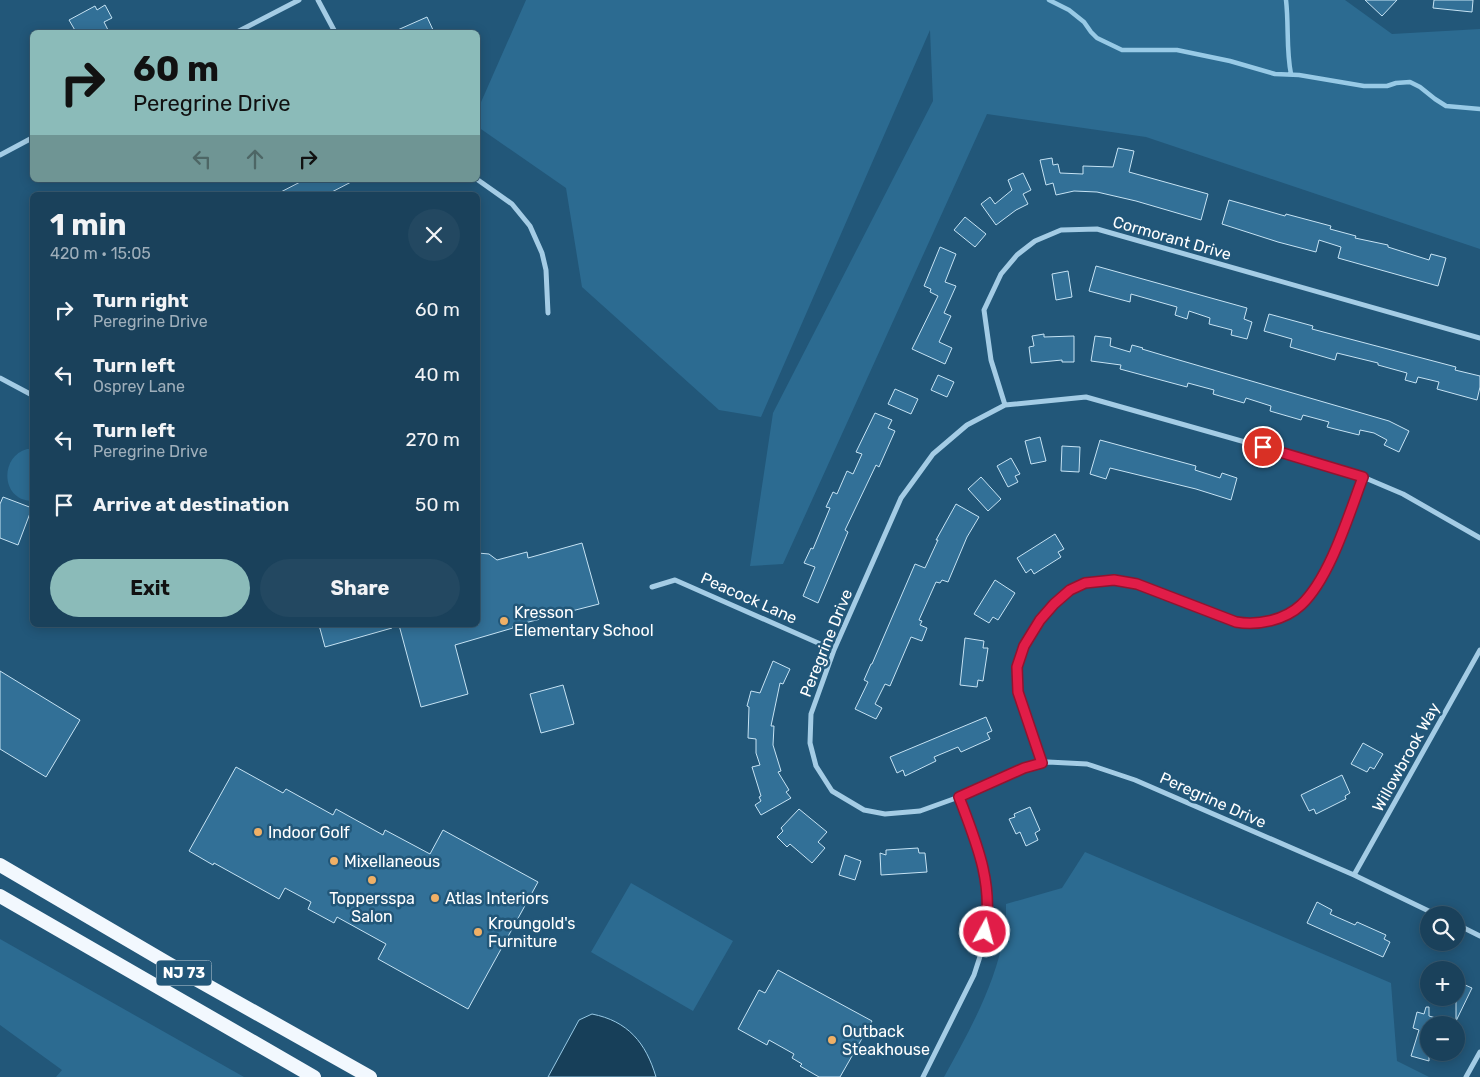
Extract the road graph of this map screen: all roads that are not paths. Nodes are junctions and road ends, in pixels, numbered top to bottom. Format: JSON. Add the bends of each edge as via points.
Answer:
{"nodes":[{"id":1,"x":299,"y":0,"type":"edge"},
{"id":2,"x":318,"y":0,"type":"edge"},
{"id":3,"x":240,"y":30,"type":"edge"},
{"id":4,"x":334,"y":30,"type":"edge"},
{"id":5,"x":30,"y":139,"type":"edge"},
{"id":6,"x":0,"y":155,"type":"edge"},
{"id":7,"x":480,"y":181,"type":"edge"},
{"id":8,"x":548,"y":313,"type":"dead end"},
{"id":9,"x":1480,"y":338,"type":"edge"},
{"id":10,"x":0,"y":378,"type":"edge"},
{"id":11,"x":30,"y":394,"type":"edge"},
{"id":12,"x":1005,"y":406,"type":"junction"},
{"id":13,"x":1363,"y":477,"type":"junction"},
{"id":14,"x":1480,"y":538,"type":"edge"},
{"id":15,"x":652,"y":587,"type":"dead end"},
{"id":16,"x":834,"y":650,"type":"junction"},
{"id":17,"x":1480,"y":650,"type":"edge"},
{"id":18,"x":1042,"y":763,"type":"junction"},
{"id":19,"x":959,"y":797,"type":"junction"},
{"id":20,"x":0,"y":865,"type":"edge"},
{"id":21,"x":1354,"y":875,"type":"junction"},
{"id":22,"x":0,"y":896,"type":"edge"},
{"id":23,"x":1420,"y":907,"type":"edge"},
{"id":24,"x":1465,"y":928,"type":"edge"},
{"id":25,"x":1480,"y":936,"type":"edge"},
{"id":26,"x":1480,"y":1052,"type":"edge"},
{"id":27,"x":314,"y":1077,"type":"edge"},
{"id":28,"x":370,"y":1077,"type":"edge"},
{"id":29,"x":922,"y":1077,"type":"edge"},
{"id":30,"x":1466,"y":1077,"type":"edge"}],
"edges":[{"from":1,"to":3,"type":"street"},
{"from":2,"to":4,"type":"street"},
{"from":5,"to":6,"type":"street"},
{"from":7,"to":8,"type":"street","via":[[512,204],[530,226],[546,270]]},
{"from":9,"to":12,"type":"street","name":"Cormorant Drive","via":[[1097,229],[1061,230],[1035,241],[1017,255],[1001,274],[984,310],[991,360]]},
{"from":10,"to":11,"type":"street"},
{"from":12,"to":13,"type":"street","name":"Peregrine Drive","via":[[1086,397]]},
{"from":12,"to":16,"type":"street","name":"Peregrine Drive","via":[[967,425],[933,454],[901,498]]},
{"from":13,"to":14,"type":"street","name":"Peregrine Drive","via":[[1403,494]]},
{"from":13,"to":18,"type":"street","via":[[1329,564],[1316,586],[1298,607],[1276,619],[1251,624],[1236,622],[1137,584],[1114,580],[1085,583],[1059,599],[1040,620],[1024,646],[1017,667],[1018,692]]},
{"from":15,"to":16,"type":"street","name":"Peacock Lane","via":[[675,580]]},
{"from":16,"to":19,"type":"street","name":"Peregrine Drive","via":[[811,714],[810,743],[816,766],[832,791],[864,810],[885,814],[920,811]]},
{"from":17,"to":21,"type":"street","name":"Willowbrook Way"},
{"from":18,"to":19,"type":"street","name":"Peregrine Drive"},
{"from":18,"to":21,"type":"street","name":"Peregrine Drive","via":[[1087,764],[1135,780]]},
{"from":19,"to":29,"type":"street","via":[[983,868],[988,900],[987,920],[974,974]]},
{"from":20,"to":28,"type":"highway","number":"NJ 73"},
{"from":21,"to":23,"type":"street","name":"Peregrine Drive"},
{"from":22,"to":27,"type":"highway","number":"NJ 73"},
{"from":24,"to":25,"type":"street"},
{"from":26,"to":30,"type":"street"}]}
